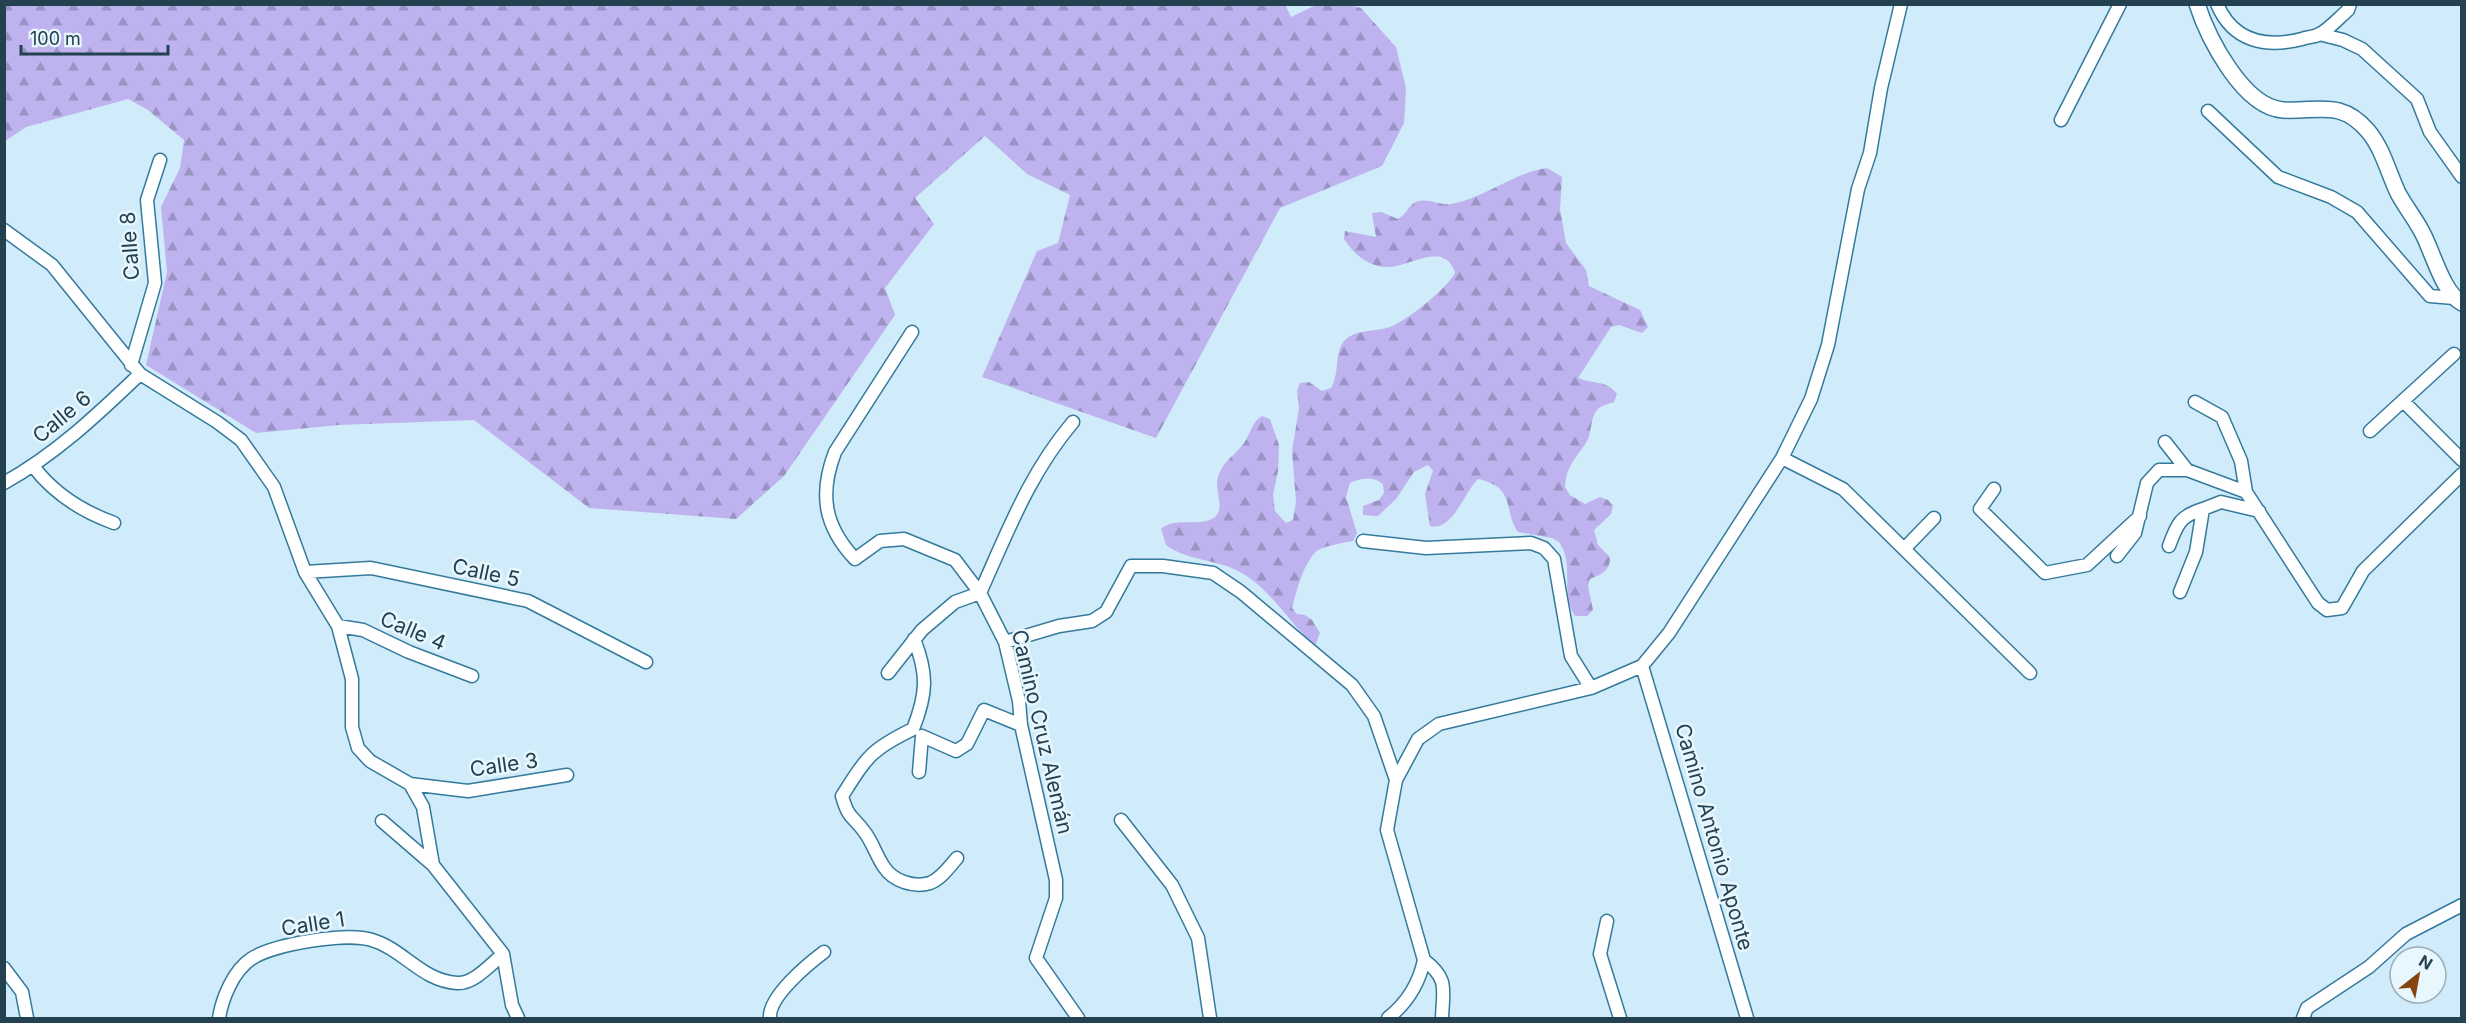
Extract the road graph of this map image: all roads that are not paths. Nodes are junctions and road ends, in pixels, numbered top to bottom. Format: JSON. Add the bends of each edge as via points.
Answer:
{"nodes":[{"id":1,"x":1901,"y":4,"type":"edge"},
{"id":2,"x":2120,"y":4,"type":"edge"},
{"id":3,"x":2197,"y":4,"type":"edge"},
{"id":4,"x":2217,"y":4,"type":"edge"},
{"id":5,"x":2350,"y":4,"type":"edge"},
{"id":6,"x":2319,"y":34,"type":"junction"},
{"id":7,"x":2208,"y":111,"type":"dead end"},
{"id":8,"x":2061,"y":120,"type":"dead end"},
{"id":9,"x":160,"y":160,"type":"dead end"},
{"id":10,"x":2462,"y":177,"type":"edge"},
{"id":11,"x":4,"y":230,"type":"edge"},
{"id":12,"x":2458,"y":300,"type":"edge"},
{"id":13,"x":912,"y":332,"type":"dead end"},
{"id":14,"x":2454,"y":354,"type":"dead end"},
{"id":15,"x":131,"y":365,"type":"junction"},
{"id":16,"x":140,"y":374,"type":"junction"},
{"id":17,"x":2403,"y":401,"type":"junction"},
{"id":18,"x":2195,"y":402,"type":"dead end"},
{"id":19,"x":1072,"y":422,"type":"dead end"},
{"id":20,"x":2370,"y":431,"type":"dead end"},
{"id":21,"x":2165,"y":442,"type":"dead end"},
{"id":22,"x":1782,"y":458,"type":"junction"},
{"id":23,"x":2462,"y":460,"type":"edge"},
{"id":24,"x":33,"y":466,"type":"junction"},
{"id":25,"x":2187,"y":470,"type":"junction"},
{"id":26,"x":2462,"y":474,"type":"edge"},
{"id":27,"x":4,"y":483,"type":"edge"},
{"id":28,"x":1994,"y":489,"type":"dead end"},
{"id":29,"x":2246,"y":492,"type":"junction"},
{"id":30,"x":2203,"y":508,"type":"junction"},
{"id":31,"x":2259,"y":511,"type":"junction"},
{"id":32,"x":2141,"y":515,"type":"junction"},
{"id":33,"x":1934,"y":518,"type":"dead end"},
{"id":34,"x":114,"y":523,"type":"dead end"},
{"id":35,"x":1363,"y":541,"type":"dead end"},
{"id":36,"x":2169,"y":546,"type":"dead end"},
{"id":37,"x":1904,"y":549,"type":"junction"},
{"id":38,"x":2117,"y":556,"type":"dead end"},
{"id":39,"x":305,"y":572,"type":"junction"},
{"id":40,"x":980,"y":592,"type":"junction"},
{"id":41,"x":2180,"y":592,"type":"dead end"},
{"id":42,"x":338,"y":626,"type":"junction"},
{"id":43,"x":914,"y":639,"type":"junction"},
{"id":44,"x":1005,"y":642,"type":"junction"},
{"id":45,"x":646,"y":662,"type":"dead end"},
{"id":46,"x":1642,"y":666,"type":"junction"},
{"id":47,"x":888,"y":673,"type":"dead end"},
{"id":48,"x":2030,"y":673,"type":"dead end"},
{"id":49,"x":472,"y":676,"type":"dead end"},
{"id":50,"x":1591,"y":688,"type":"junction"},
{"id":51,"x":1021,"y":725,"type":"junction"},
{"id":52,"x":919,"y":772,"type":"dead end"},
{"id":53,"x":567,"y":775,"type":"dead end"},
{"id":54,"x":1396,"y":780,"type":"junction"},
{"id":55,"x":410,"y":784,"type":"junction"},
{"id":56,"x":1120,"y":820,"type":"dead end"},
{"id":57,"x":382,"y":821,"type":"dead end"},
{"id":58,"x":957,"y":858,"type":"dead end"},
{"id":59,"x":433,"y":865,"type":"junction"},
{"id":60,"x":2462,"y":905,"type":"edge"},
{"id":61,"x":1607,"y":921,"type":"dead end"},
{"id":62,"x":824,"y":952,"type":"dead end"},
{"id":63,"x":503,"y":954,"type":"junction"},
{"id":64,"x":1424,"y":960,"type":"junction"},
{"id":65,"x":4,"y":968,"type":"edge"},
{"id":66,"x":27,"y":1018,"type":"edge"},
{"id":67,"x":219,"y":1018,"type":"edge"},
{"id":68,"x":518,"y":1018,"type":"edge"},
{"id":69,"x":770,"y":1018,"type":"edge"},
{"id":70,"x":1078,"y":1018,"type":"edge"},
{"id":71,"x":1210,"y":1018,"type":"edge"},
{"id":72,"x":1388,"y":1018,"type":"edge"},
{"id":73,"x":1442,"y":1018,"type":"edge"},
{"id":74,"x":1620,"y":1018,"type":"edge"},
{"id":75,"x":1747,"y":1018,"type":"edge"},
{"id":76,"x":2303,"y":1018,"type":"edge"}],
"edges":[{"from":1,"to":22,"type":"street","via":[[1870,153],[1858,189],[1828,345],[1811,399]]},
{"from":2,"to":8,"type":"street"},
{"from":3,"to":12,"type":"main road","via":[[2210,38],[2257,99],[2282,110],[2324,107],[2344,112],[2366,129]]},
{"from":4,"to":6,"type":"street","via":[[2238,32],[2258,42],[2278,45]]},
{"from":5,"to":6,"type":"street"},
{"from":6,"to":10,"type":"street","via":[[2362,49],[2417,99],[2430,132]]},
{"from":7,"to":12,"type":"street","via":[[2278,177],[2331,197],[2357,212],[2430,296]]},
{"from":9,"to":15,"type":"street","name":"Calle 8","via":[[147,200],[155,283]]},
{"from":11,"to":15,"type":"street","via":[[52,265]]},
{"from":13,"to":40,"type":"street","name":"Camino Cruz Alemán","via":[[835,452],[827,473],[829,520],[839,542],[855,559],[880,541],[904,539],[955,560]]},
{"from":14,"to":17,"type":"street"},
{"from":15,"to":16,"type":"street"},
{"from":16,"to":24,"type":"street","name":"Calle 6","via":[[80,431]]},
{"from":16,"to":39,"type":"street","via":[[241,440],[274,487]]},
{"from":17,"to":20,"type":"street"},
{"from":17,"to":23,"type":"street"},
{"from":18,"to":29,"type":"street","via":[[2223,417],[2241,461]]},
{"from":19,"to":40,"type":"street","via":[[1047,452]]},
{"from":21,"to":25,"type":"street"},
{"from":22,"to":37,"type":"street","via":[[1843,489]]},
{"from":22,"to":46,"type":"street","via":[[1669,633]]},
{"from":24,"to":27,"type":"street","name":"Calle 6"},
{"from":24,"to":34,"type":"street","via":[[67,500],[88,514]]},
{"from":25,"to":29,"type":"street"},
{"from":25,"to":32,"type":"street","via":[[2159,470],[2147,483]]},
{"from":26,"to":31,"type":"street","via":[[2363,571],[2342,608],[2335,610],[2327,610],[2318,603]]},
{"from":28,"to":32,"type":"street","via":[[1980,509],[2046,573],[2087,565]]},
{"from":29,"to":31,"type":"street"},
{"from":30,"to":31,"type":"street","via":[[2221,502]]},
{"from":30,"to":36,"type":"street","via":[[2187,514],[2176,525]]},
{"from":30,"to":41,"type":"street","via":[[2196,552]]},
{"from":32,"to":38,"type":"street","via":[[2135,533]]},
{"from":33,"to":37,"type":"street"},
{"from":35,"to":50,"type":"street","via":[[1426,548],[1531,543],[1544,548],[1554,559],[1571,656]]},
{"from":37,"to":48,"type":"street"},
{"from":39,"to":42,"type":"street"},
{"from":39,"to":45,"type":"street","name":"Calle 5","via":[[371,568],[528,601]]},
{"from":40,"to":43,"type":"street","via":[[955,602]]},
{"from":40,"to":44,"type":"street","name":"Camino Cruz Alemán"},
{"from":42,"to":49,"type":"street","name":"Calle 4","via":[[363,630]]},
{"from":42,"to":55,"type":"street","via":[[352,679],[352,727],[358,748],[370,761]]},
{"from":43,"to":47,"type":"street"},
{"from":43,"to":58,"type":"street","via":[[923,662],[926,687],[912,729],[868,755],[842,796],[847,815],[866,833],[894,879],[930,883]]},
{"from":44,"to":51,"type":"street","name":"Camino Cruz Alemán"},
{"from":44,"to":54,"type":"street","via":[[1092,621],[1106,612],[1131,566],[1213,573],[1352,684],[1374,717]]},
{"from":46,"to":50,"type":"street"},
{"from":46,"to":75,"type":"street","name":"Camino Antonio Aponte"},
{"from":50,"to":54,"type":"street","via":[[1439,724],[1418,739]]},
{"from":51,"to":52,"type":"street","via":[[984,710],[967,744],[956,751],[922,736]]},
{"from":51,"to":70,"type":"street","name":"Camino Cruz Alemán","via":[[1056,880],[1056,898],[1036,958]]},
{"from":53,"to":55,"type":"street","name":"Calle 3","via":[[468,791]]},
{"from":54,"to":64,"type":"street","via":[[1387,830]]},
{"from":55,"to":59,"type":"street","via":[[423,807]]},
{"from":56,"to":71,"type":"street","via":[[1172,885],[1198,938]]},
{"from":57,"to":59,"type":"street"},
{"from":59,"to":63,"type":"street"},
{"from":60,"to":76,"type":"street","via":[[2406,934],[2369,967],[2307,1008]]},
{"from":61,"to":74,"type":"street","via":[[1600,954]]},
{"from":62,"to":69,"type":"street","via":[[783,991]]},
{"from":63,"to":67,"type":"street","name":"Calle 1","via":[[474,978],[457,983],[432,977],[389,946],[358,936],[279,948],[251,958],[237,972]]},
{"from":63,"to":68,"type":"street"},
{"from":64,"to":72,"type":"street","via":[[1420,978],[1402,1007]]},
{"from":64,"to":73,"type":"street","via":[[1439,972],[1443,982]]},
{"from":65,"to":66,"type":"street","via":[[22,992]]}]}
